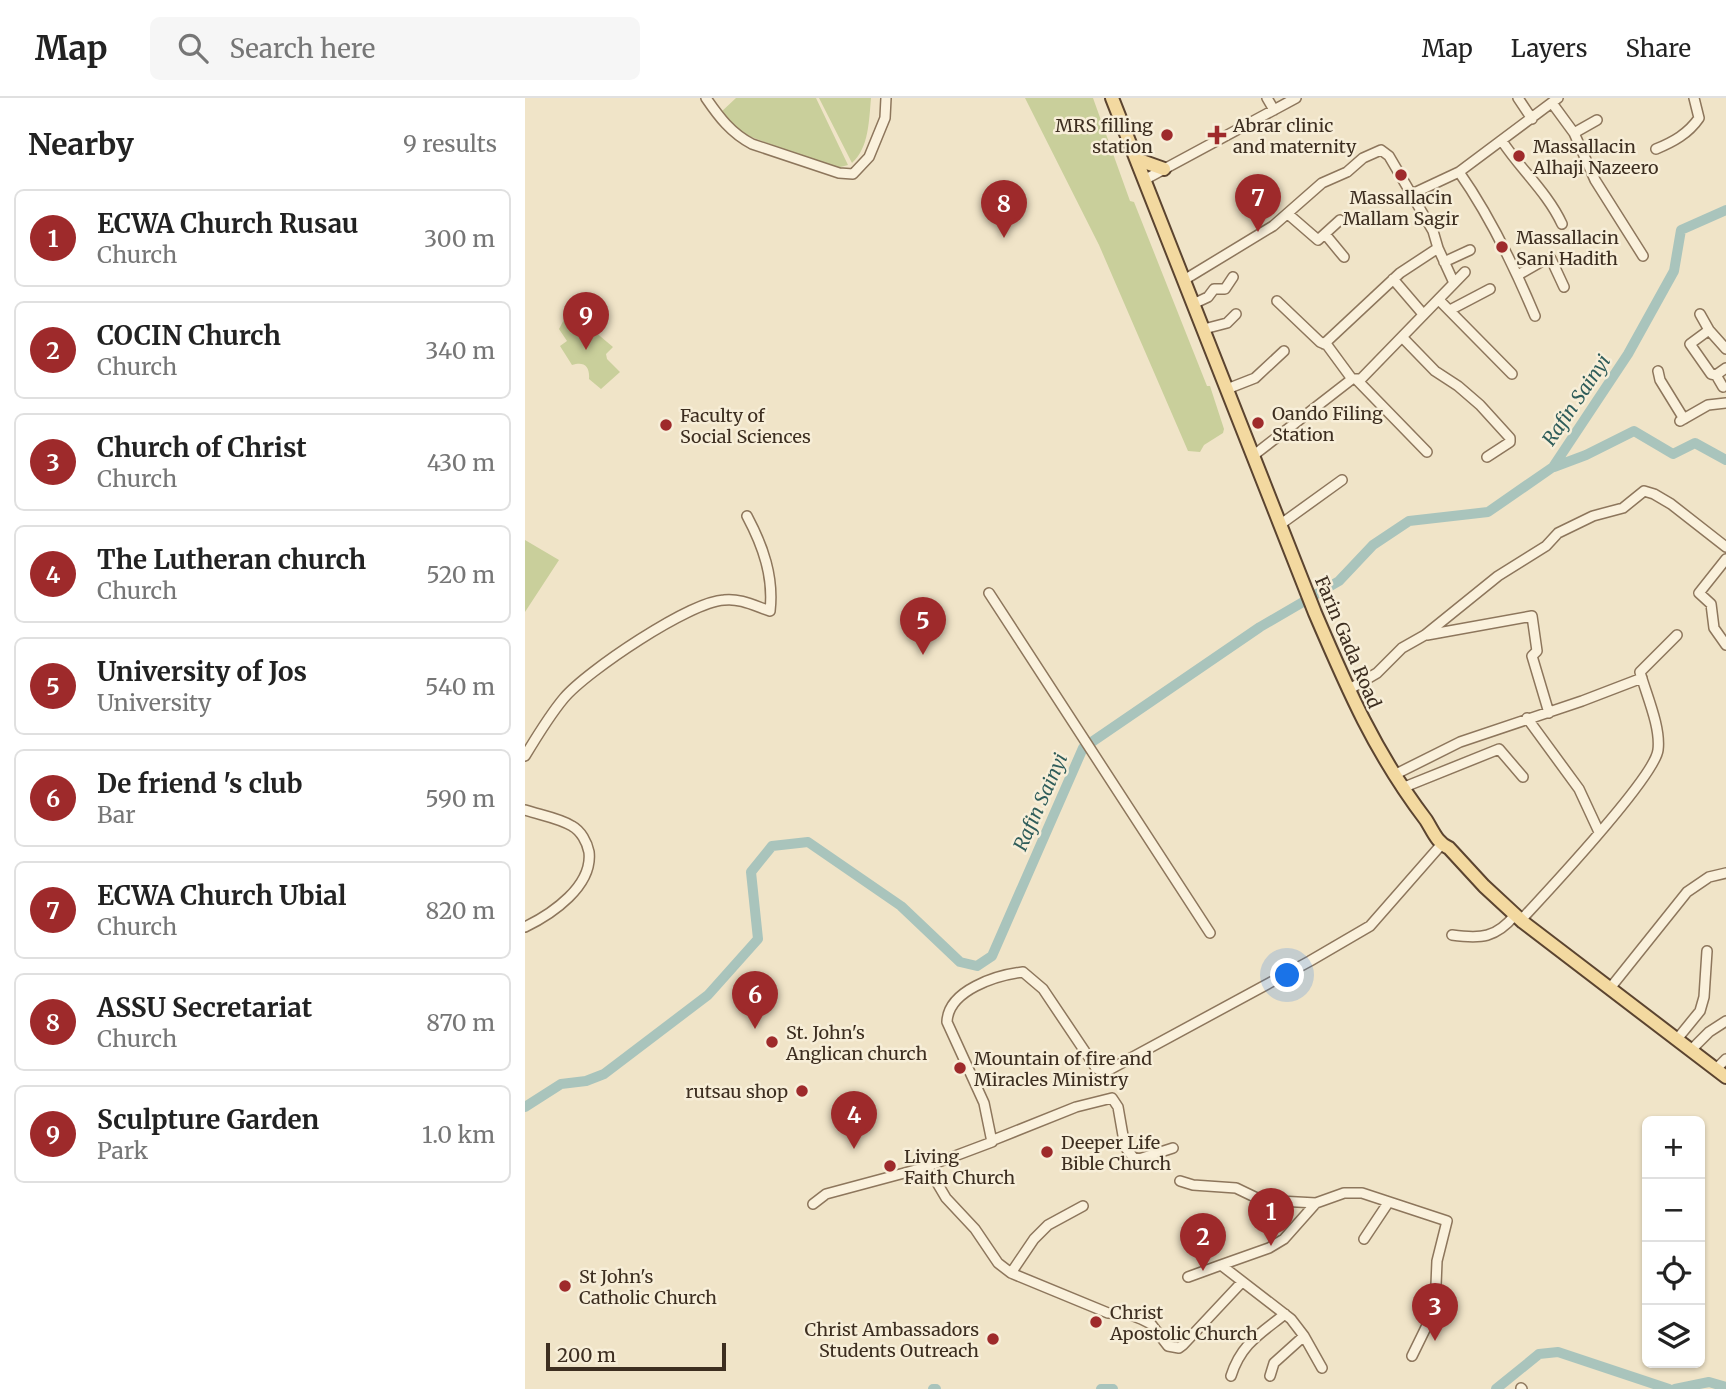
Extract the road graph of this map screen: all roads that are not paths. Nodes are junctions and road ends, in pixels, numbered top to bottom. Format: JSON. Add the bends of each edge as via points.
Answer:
{"nodes":[{"id":1,"x":706,"y":98,"type":"edge"},
{"id":2,"x":885,"y":98,"type":"edge"},
{"id":3,"x":1111,"y":98,"type":"edge"},
{"id":4,"x":1267,"y":98,"type":"edge"},
{"id":5,"x":1296,"y":98,"type":"edge"},
{"id":6,"x":1518,"y":98,"type":"edge"},
{"id":7,"x":1694,"y":98,"type":"edge"},
{"id":8,"x":1555,"y":100,"type":"edge"},
{"id":9,"x":1274,"y":110,"type":"junction"},
{"id":10,"x":1532,"y":119,"type":"junction"},
{"id":11,"x":1598,"y":120,"type":"dead end"},
{"id":12,"x":1574,"y":134,"type":"junction"},
{"id":13,"x":1502,"y":141,"type":"junction"},
{"id":14,"x":1656,"y":149,"type":"dead end"},
{"id":15,"x":1136,"y":159,"type":"junction"},
{"id":16,"x":1161,"y":170,"type":"junction"},
{"id":17,"x":1459,"y":172,"type":"junction"},
{"id":18,"x":1144,"y":180,"type":"junction"},
{"id":19,"x":1412,"y":194,"type":"junction"},
{"id":20,"x":1151,"y":198,"type":"junction"},
{"id":21,"x":1288,"y":214,"type":"junction"},
{"id":22,"x":1340,"y":220,"type":"dead end"},
{"id":23,"x":1562,"y":224,"type":"dead end"},
{"id":24,"x":1325,"y":234,"type":"junction"},
{"id":25,"x":1438,"y":248,"type":"junction"},
{"id":26,"x":1470,"y":250,"type":"dead end"},
{"id":27,"x":1643,"y":256,"type":"dead end"},
{"id":28,"x":1344,"y":257,"type":"dead end"},
{"id":29,"x":1444,"y":262,"type":"junction"},
{"id":30,"x":1465,"y":272,"type":"dead end"},
{"id":31,"x":1518,"y":275,"type":"junction"},
{"id":32,"x":1233,"y":277,"type":"dead end"},
{"id":33,"x":1393,"y":279,"type":"junction"},
{"id":34,"x":1184,"y":280,"type":"junction"},
{"id":35,"x":1454,"y":283,"type":"junction"},
{"id":36,"x":1564,"y":287,"type":"dead end"},
{"id":37,"x":1490,"y":289,"type":"dead end"},
{"id":38,"x":1439,"y":300,"type":"junction"},
{"id":39,"x":1277,"y":301,"type":"dead end"},
{"id":40,"x":1193,"y":304,"type":"junction"},
{"id":41,"x":1450,"y":310,"type":"junction"},
{"id":42,"x":1236,"y":314,"type":"dead end"},
{"id":43,"x":1423,"y":314,"type":"junction"},
{"id":44,"x":1700,"y":314,"type":"dead end"},
{"id":45,"x":1535,"y":316,"type":"dead end"},
{"id":46,"x":1204,"y":329,"type":"junction"},
{"id":47,"x":1709,"y":330,"type":"junction"},
{"id":48,"x":1402,"y":337,"type":"junction"},
{"id":49,"x":1324,"y":344,"type":"junction"},
{"id":50,"x":1726,"y":349,"type":"edge"},
{"id":51,"x":1284,"y":351,"type":"dead end"},
{"id":52,"x":1726,"y":368,"type":"edge"},
{"id":53,"x":1658,"y":371,"type":"dead end"},
{"id":54,"x":1512,"y":374,"type":"dead end"},
{"id":55,"x":1716,"y":375,"type":"junction"},
{"id":56,"x":1354,"y":379,"type":"junction"},
{"id":57,"x":1723,"y":387,"type":"dead end"},
{"id":58,"x":1227,"y":389,"type":"junction"},
{"id":59,"x":1726,"y":403,"type":"edge"},
{"id":60,"x":1427,"y":453,"type":"dead end"},
{"id":61,"x":1254,"y":455,"type":"junction"},
{"id":62,"x":1487,"y":457,"type":"dead end"},
{"id":63,"x":1342,"y":480,"type":"dead end"},
{"id":64,"x":747,"y":516,"type":"dead end"},
{"id":65,"x":1280,"y":524,"type":"junction"},
{"id":66,"x":1726,"y":547,"type":"edge"},
{"id":67,"x":1726,"y":559,"type":"edge"},
{"id":68,"x":989,"y":593,"type":"dead end"},
{"id":69,"x":1425,"y":635,"type":"junction"},
{"id":70,"x":1677,"y":635,"type":"dead end"},
{"id":71,"x":1726,"y":645,"type":"edge"},
{"id":72,"x":1642,"y":678,"type":"junction"},
{"id":73,"x":1348,"y":690,"type":"junction"},
{"id":74,"x":1549,"y":713,"type":"junction"},
{"id":75,"x":1527,"y":718,"type":"junction"},
{"id":76,"x":525,"y":756,"type":"edge"},
{"id":77,"x":1394,"y":775,"type":"junction"},
{"id":78,"x":1523,"y":777,"type":"dead end"},
{"id":79,"x":1402,"y":788,"type":"junction"},
{"id":80,"x":525,"y":810,"type":"edge"},
{"id":81,"x":1599,"y":832,"type":"junction"},
{"id":82,"x":1441,"y":845,"type":"junction"},
{"id":83,"x":1726,"y":873,"type":"edge"},
{"id":84,"x":1518,"y":917,"type":"junction"},
{"id":85,"x":525,"y":927,"type":"edge"},
{"id":86,"x":1210,"y":933,"type":"dead end"},
{"id":87,"x":1452,"y":935,"type":"dead end"},
{"id":88,"x":1707,"y":951,"type":"dead end"},
{"id":89,"x":1612,"y":987,"type":"junction"},
{"id":90,"x":1726,"y":1021,"type":"edge"},
{"id":91,"x":1678,"y":1038,"type":"junction"},
{"id":92,"x":1692,"y":1049,"type":"junction"},
{"id":93,"x":1726,"y":1059,"type":"edge"},
{"id":94,"x":1721,"y":1073,"type":"edge"},
{"id":95,"x":991,"y":1140,"type":"junction"},
{"id":96,"x":1173,"y":1148,"type":"dead end"},
{"id":97,"x":923,"y":1168,"type":"junction"},
{"id":98,"x":1180,"y":1181,"type":"dead end"},
{"id":99,"x":1315,"y":1203,"type":"junction"},
{"id":100,"x":1388,"y":1203,"type":"junction"},
{"id":101,"x":813,"y":1204,"type":"dead end"},
{"id":102,"x":1083,"y":1206,"type":"dead end"},
{"id":103,"x":1364,"y":1239,"type":"dead end"},
{"id":104,"x":1221,"y":1265,"type":"junction"},
{"id":105,"x":1011,"y":1273,"type":"junction"},
{"id":106,"x":1188,"y":1277,"type":"dead end"},
{"id":107,"x":1242,"y":1282,"type":"junction"},
{"id":108,"x":1285,"y":1314,"type":"junction"},
{"id":109,"x":1304,"y":1336,"type":"junction"},
{"id":110,"x":1412,"y":1356,"type":"dead end"},
{"id":111,"x":1322,"y":1368,"type":"dead end"},
{"id":112,"x":1231,"y":1376,"type":"dead end"},
{"id":113,"x":1270,"y":1376,"type":"dead end"}],
"edges":[{"from":1,"to":2,"type":"street","via":[[741,139],[853,174],[869,157],[885,118]]},
{"from":3,"to":15,"type":"main road","name":"Farin Gada Road"},
{"from":4,"to":9,"type":"street"},
{"from":5,"to":9,"type":"street"},
{"from":6,"to":10,"type":"street"},
{"from":7,"to":14,"type":"street","via":[[1699,118],[1695,124]]},
{"from":8,"to":10,"type":"street"},
{"from":8,"to":12,"type":"street"},
{"from":9,"to":16,"type":"street"},
{"from":10,"to":13,"type":"street"},
{"from":11,"to":12,"type":"street"},
{"from":12,"to":27,"type":"street","via":[[1595,180]]},
{"from":13,"to":17,"type":"street"},
{"from":13,"to":23,"type":"street","via":[[1549,199]]},
{"from":15,"to":16,"type":"main road"},
{"from":15,"to":18,"type":"main road","name":"Farin Gada Road"},
{"from":16,"to":18,"type":"street"},
{"from":16,"to":20,"type":"main road"},
{"from":17,"to":19,"type":"street"},
{"from":17,"to":31,"type":"street"},
{"from":18,"to":20,"type":"main road","name":"Farin Gada Road"},
{"from":19,"to":21,"type":"street","via":[[1381,150],[1322,183]]},
{"from":19,"to":25,"type":"street"},
{"from":20,"to":34,"type":"main road","name":"Farin Gada Road"},
{"from":21,"to":24,"type":"street","via":[[1314,238]]},
{"from":21,"to":34,"type":"street"},
{"from":22,"to":24,"type":"street"},
{"from":24,"to":28,"type":"street"},
{"from":25,"to":29,"type":"street"},
{"from":25,"to":33,"type":"street"},
{"from":26,"to":29,"type":"street"},
{"from":29,"to":35,"type":"street"},
{"from":30,"to":35,"type":"street"},
{"from":31,"to":36,"type":"street","via":[[1551,259]]},
{"from":31,"to":45,"type":"street"},
{"from":32,"to":40,"type":"street","via":[[1225,289],[1215,289]]},
{"from":33,"to":43,"type":"street"},
{"from":33,"to":49,"type":"street"},
{"from":34,"to":40,"type":"main road","name":"Farin Gada Road"},
{"from":35,"to":38,"type":"street"},
{"from":37,"to":41,"type":"street"},
{"from":38,"to":41,"type":"street"},
{"from":38,"to":43,"type":"street"},
{"from":39,"to":49,"type":"street"},
{"from":40,"to":46,"type":"main road","name":"Farin Gada Road"},
{"from":41,"to":54,"type":"street"},
{"from":42,"to":46,"type":"street","via":[[1227,323]]},
{"from":43,"to":48,"type":"street"},
{"from":44,"to":47,"type":"street"},
{"from":46,"to":58,"type":"main road","name":"Farin Gada Road"},
{"from":47,"to":50,"type":"street"},
{"from":47,"to":55,"type":"street","via":[[1690,344]]},
{"from":48,"to":56,"type":"street","via":[[1361,379]]},
{"from":48,"to":62,"type":"street","via":[[1435,372],[1480,405],[1510,438]]},
{"from":49,"to":56,"type":"street"},
{"from":51,"to":58,"type":"street","via":[[1255,378]]},
{"from":52,"to":55,"type":"street"},
{"from":53,"to":59,"type":"street","via":[[1682,420],[1708,405]]},
{"from":55,"to":57,"type":"street"},
{"from":56,"to":60,"type":"street"},
{"from":56,"to":61,"type":"street"},
{"from":58,"to":61,"type":"main road","name":"Farin Gada Road"},
{"from":61,"to":65,"type":"main road","name":"Farin Gada Road"},
{"from":63,"to":65,"type":"street"},
{"from":64,"to":76,"type":"street","via":[[767,562],[773,590],[770,611],[739,600],[722,600],[663,626],[565,696]]},
{"from":65,"to":73,"type":"main road","name":"Farin Gada Road"},
{"from":66,"to":69,"type":"street","via":[[1671,503],[1644,491],[1623,508],[1558,533]]},
{"from":67,"to":71,"type":"street","via":[[1699,593],[1711,604],[1713,624]]},
{"from":68,"to":86,"type":"street"},
{"from":69,"to":73,"type":"street"},
{"from":69,"to":74,"type":"street","via":[[1532,616],[1537,651],[1532,656]]},
{"from":70,"to":72,"type":"street","via":[[1640,672]]},
{"from":72,"to":74,"type":"street"},
{"from":72,"to":81,"type":"street","via":[[1656,729],[1657,754]]},
{"from":73,"to":77,"type":"main road","name":"Farin Gada Road"},
{"from":74,"to":75,"type":"street"},
{"from":75,"to":77,"type":"street","via":[[1460,742]]},
{"from":75,"to":81,"type":"street","via":[[1579,789]]},
{"from":77,"to":79,"type":"main road","name":"Farin Gada Road"},
{"from":78,"to":79,"type":"street","via":[[1499,749]]},
{"from":79,"to":82,"type":"main road","name":"Farin Gada Road"},
{"from":80,"to":85,"type":"street","via":[[573,826],[587,842],[590,864],[580,884],[555,910]]},
{"from":81,"to":84,"type":"street"},
{"from":82,"to":84,"type":"main road","name":"Farin Gada Road"},
{"from":82,"to":95,"type":"street","via":[[1370,926],[1107,1071],[1096,1068],[1043,989],[1023,972],[974,987],[954,1003],[947,1022],[984,1103]]},
{"from":83,"to":89,"type":"street","via":[[1709,877],[1687,892]]},
{"from":84,"to":87,"type":"street","via":[[1490,936]]},
{"from":84,"to":89,"type":"main road","name":"Farin Gada Road"},
{"from":88,"to":91,"type":"street","via":[[1700,1011]]},
{"from":89,"to":91,"type":"main road","name":"Farin Gada Road"},
{"from":90,"to":92,"type":"street"},
{"from":91,"to":92,"type":"main road","name":"Farin Gada Road"},
{"from":92,"to":94,"type":"main road","name":"Farin Gada Road"},
{"from":93,"to":94,"type":"street"},
{"from":95,"to":96,"type":"street","via":[[1112,1098],[1125,1147],[1133,1157]]},
{"from":95,"to":97,"type":"street"},
{"from":97,"to":101,"type":"street","via":[[826,1194]]},
{"from":97,"to":105,"type":"street","via":[[998,1263]]},
{"from":98,"to":99,"type":"street","via":[[1236,1188],[1261,1200]]},
{"from":99,"to":100,"type":"street","via":[[1354,1192]]},
{"from":99,"to":104,"type":"street","via":[[1284,1239]]},
{"from":100,"to":103,"type":"street"},
{"from":100,"to":110,"type":"street","via":[[1447,1221],[1437,1261],[1435,1309]]},
{"from":102,"to":105,"type":"street","via":[[1048,1225]]},
{"from":104,"to":106,"type":"street"},
{"from":104,"to":107,"type":"street"},
{"from":105,"to":107,"type":"street","via":[[1108,1313],[1141,1318],[1175,1348]]},
{"from":107,"to":108,"type":"street"},
{"from":108,"to":109,"type":"street"},
{"from":108,"to":112,"type":"street","via":[[1243,1349]]},
{"from":109,"to":111,"type":"street"},
{"from":109,"to":113,"type":"street","via":[[1274,1363]]}]}
